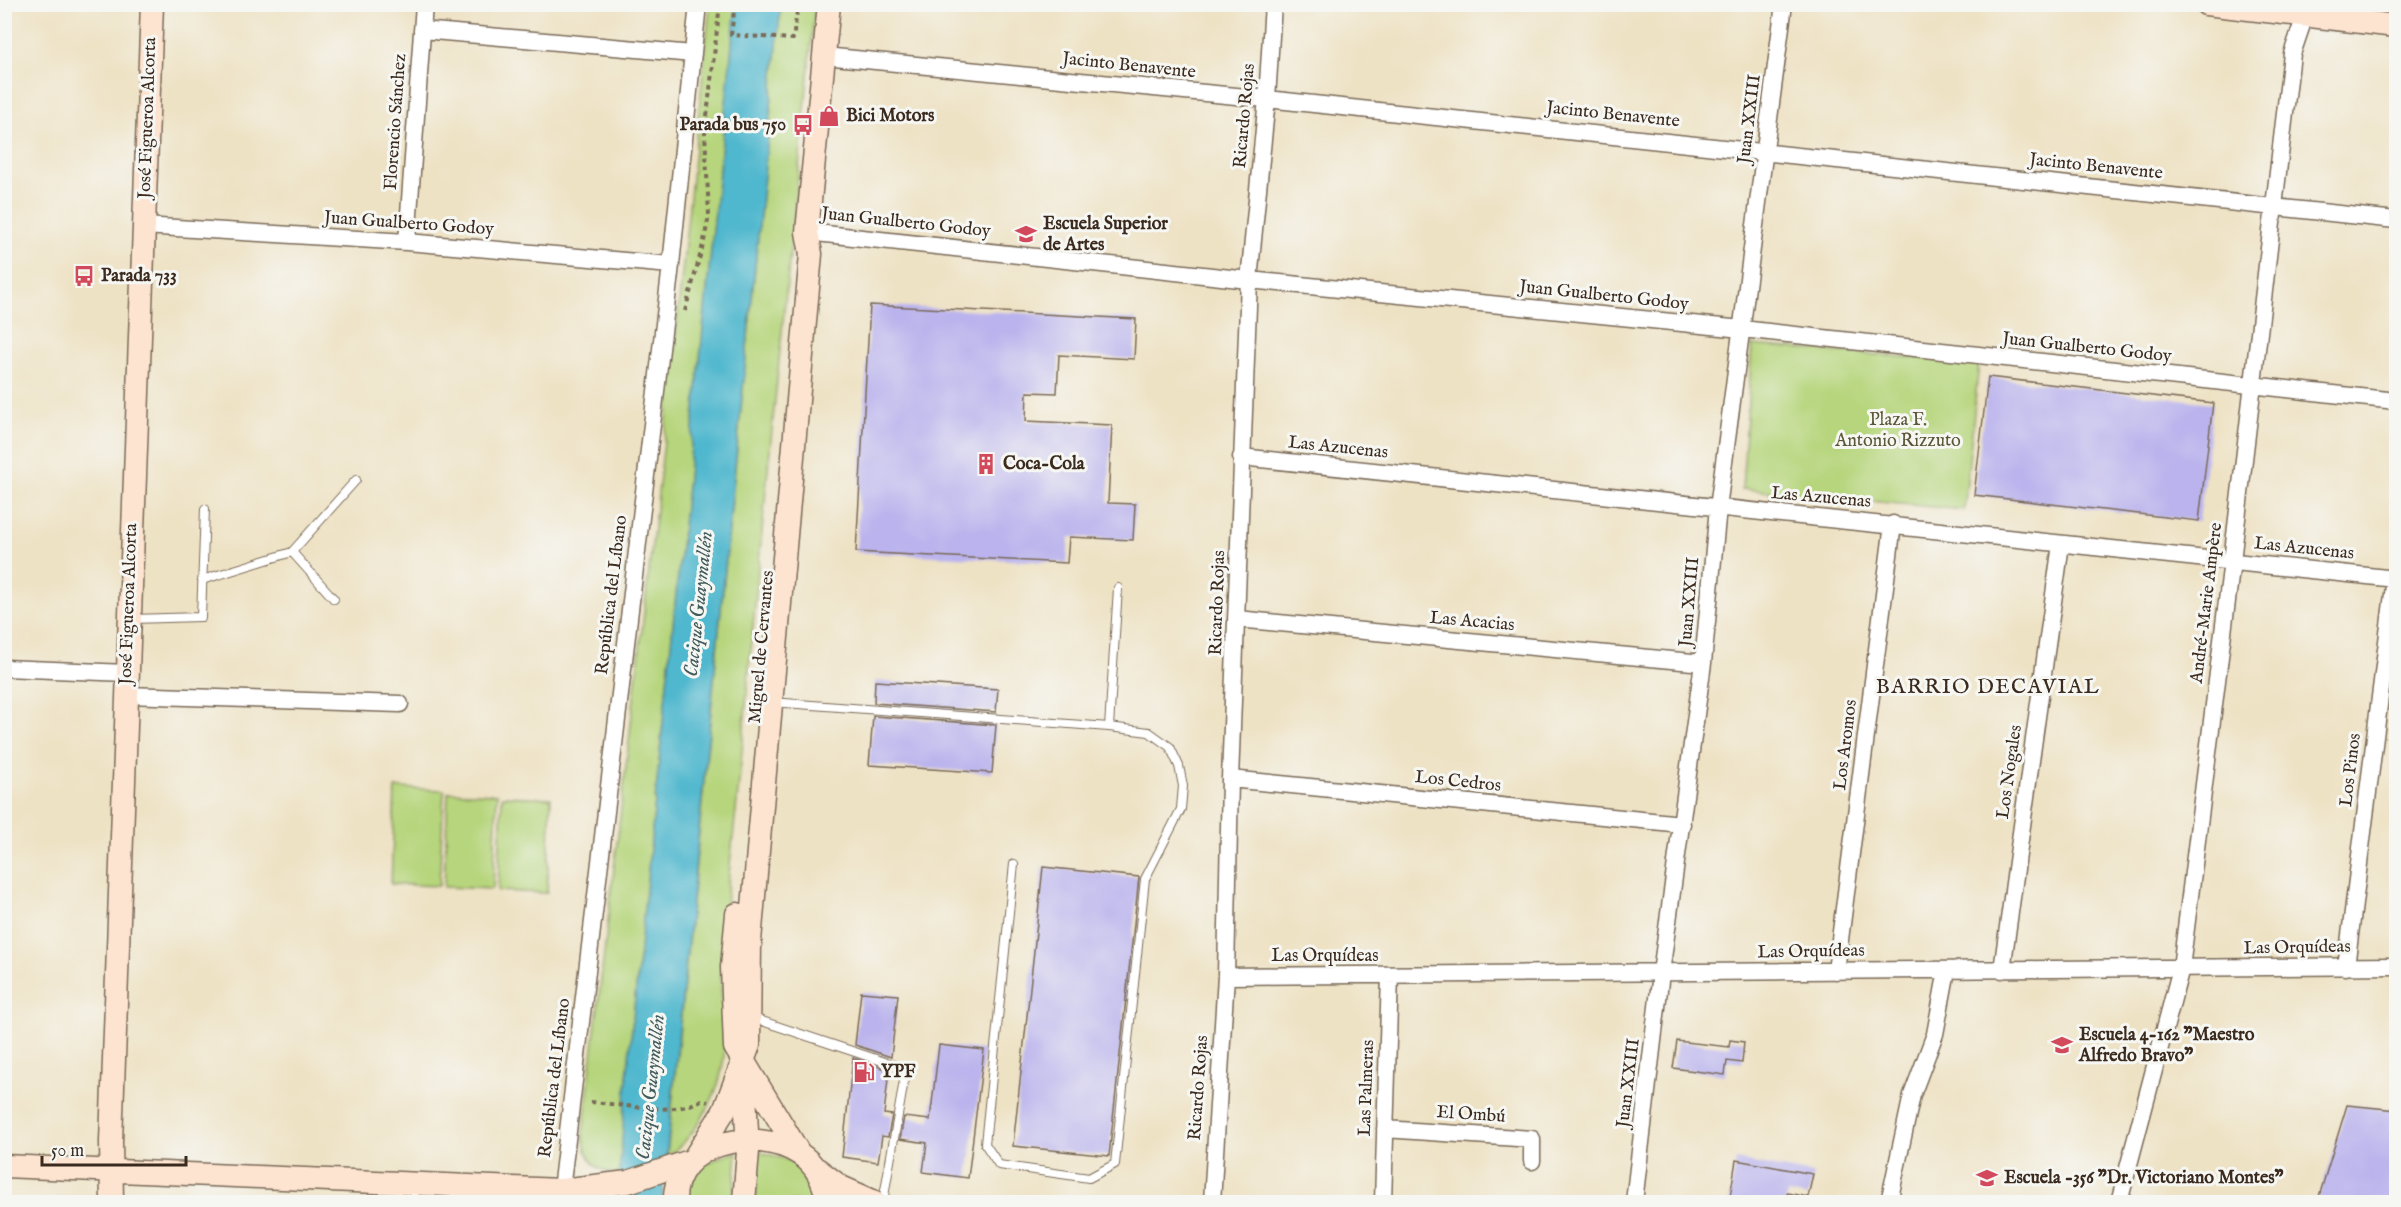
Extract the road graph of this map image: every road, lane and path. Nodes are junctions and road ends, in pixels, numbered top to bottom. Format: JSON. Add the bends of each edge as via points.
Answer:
{"nodes":[{"id":1,"x":152,"y":4,"type":"edge"},
{"id":2,"x":424,"y":4,"type":"edge"},
{"id":3,"x":698,"y":4,"type":"edge"},
{"id":4,"x":735,"y":4,"type":"edge"},
{"id":5,"x":829,"y":4,"type":"edge"},
{"id":6,"x":1273,"y":4,"type":"edge"},
{"id":7,"x":1784,"y":4,"type":"edge"},
{"id":8,"x":2206,"y":4,"type":"edge"},
{"id":9,"x":2308,"y":10,"type":"edge"},
{"id":10,"x":2397,"y":26,"type":"edge"},
{"id":11,"x":422,"y":30,"type":"junction"},
{"id":12,"x":793,"y":39,"type":"dead end"},
{"id":13,"x":693,"y":54,"type":"junction"},
{"id":14,"x":824,"y":56,"type":"junction"},
{"id":15,"x":1267,"y":99,"type":"junction"},
{"id":16,"x":1766,"y":151,"type":"junction"},
{"id":17,"x":2275,"y":207,"type":"junction"},
{"id":18,"x":2397,"y":220,"type":"edge"},
{"id":19,"x":143,"y":226,"type":"junction"},
{"id":20,"x":807,"y":232,"type":"junction"},
{"id":21,"x":407,"y":242,"type":"junction"},
{"id":22,"x":671,"y":265,"type":"junction"},
{"id":23,"x":1249,"y":280,"type":"junction"},
{"id":24,"x":1742,"y":329,"type":"junction"},
{"id":25,"x":2252,"y":386,"type":"junction"},
{"id":26,"x":2397,"y":401,"type":"edge"},
{"id":27,"x":1241,"y":457,"type":"junction"},
{"id":28,"x":356,"y":480,"type":"dead end"},
{"id":29,"x":1718,"y":508,"type":"junction"},
{"id":30,"x":205,"y":509,"type":"dead end"},
{"id":31,"x":1893,"y":524,"type":"junction"},
{"id":32,"x":2061,"y":544,"type":"junction"},
{"id":33,"x":292,"y":552,"type":"junction"},
{"id":34,"x":2232,"y":561,"type":"junction"},
{"id":35,"x":2396,"y":578,"type":"edge"},
{"id":36,"x":202,"y":580,"type":"junction"},
{"id":37,"x":1118,"y":588,"type":"dead end"},
{"id":38,"x":334,"y":599,"type":"dead end"},
{"id":39,"x":129,"y":619,"type":"junction"},
{"id":40,"x":1238,"y":619,"type":"junction"},
{"id":41,"x":1703,"y":663,"type":"junction"},
{"id":42,"x":4,"y":668,"type":"edge"},
{"id":43,"x":126,"y":684,"type":"junction"},
{"id":44,"x":771,"y":702,"type":"junction"},
{"id":45,"x":400,"y":704,"type":"dead end"},
{"id":46,"x":1109,"y":727,"type":"junction"},
{"id":47,"x":1230,"y":779,"type":"junction"},
{"id":48,"x":1682,"y":824,"type":"junction"},
{"id":49,"x":1014,"y":864,"type":"dead end"},
{"id":50,"x":2397,"y":966,"type":"edge"},
{"id":51,"x":2346,"y":967,"type":"junction"},
{"id":52,"x":2181,"y":968,"type":"junction"},
{"id":53,"x":1947,"y":970,"type":"junction"},
{"id":54,"x":2002,"y":970,"type":"junction"},
{"id":55,"x":1836,"y":971,"type":"junction"},
{"id":56,"x":1661,"y":973,"type":"junction"},
{"id":57,"x":1390,"y":975,"type":"junction"},
{"id":58,"x":1226,"y":976,"type":"junction"},
{"id":59,"x":749,"y":1016,"type":"junction"},
{"id":60,"x":744,"y":1062,"type":"junction"},
{"id":61,"x":591,"y":1102,"type":"dead end"},
{"id":62,"x":724,"y":1111,"type":"junction"},
{"id":63,"x":1385,"y":1129,"type":"junction"},
{"id":64,"x":747,"y":1140,"type":"junction"},
{"id":65,"x":693,"y":1158,"type":"junction"},
{"id":66,"x":806,"y":1160,"type":"junction"},
{"id":67,"x":1532,"y":1161,"type":"dead end"},
{"id":68,"x":4,"y":1167,"type":"edge"},
{"id":69,"x":112,"y":1170,"type":"junction"},
{"id":70,"x":561,"y":1190,"type":"junction"},
{"id":71,"x":414,"y":1193,"type":"edge"},
{"id":72,"x":112,"y":1203,"type":"edge"},
{"id":73,"x":593,"y":1203,"type":"edge"},
{"id":74,"x":675,"y":1203,"type":"edge"},
{"id":75,"x":744,"y":1203,"type":"edge"},
{"id":76,"x":828,"y":1203,"type":"edge"},
{"id":77,"x":875,"y":1203,"type":"edge"},
{"id":78,"x":883,"y":1203,"type":"edge"},
{"id":79,"x":1212,"y":1203,"type":"edge"},
{"id":80,"x":1383,"y":1203,"type":"edge"},
{"id":81,"x":1634,"y":1203,"type":"edge"},
{"id":82,"x":1889,"y":1203,"type":"edge"},
{"id":83,"x":2119,"y":1203,"type":"edge"}],
"edges":[{"from":1,"to":19,"type":"main road","name":"José Figueroa Alcorta"},
{"from":2,"to":11,"type":"street","name":"Florencio Sánchez"},
{"from":3,"to":13,"type":"street","name":"República del Líbano"},
{"from":4,"to":12,"type":"path","via":[[731,35]]},
{"from":5,"to":14,"type":"main road","name":"Miguel de Cervantes"},
{"from":6,"to":15,"type":"street","name":"Ricardo Rojas"},
{"from":7,"to":16,"type":"street","name":"Juan XXIII"},
{"from":8,"to":9,"type":"main road"},
{"from":9,"to":10,"type":"main road"},
{"from":9,"to":17,"type":"street","name":"André-Marie Ampère","via":[[2292,54]]},
{"from":11,"to":13,"type":"street"},
{"from":11,"to":21,"type":"street","name":"Florencio Sánchez"},
{"from":13,"to":22,"type":"street","name":"República del Líbano"},
{"from":14,"to":15,"type":"street","name":"Jacinto Benavente"},
{"from":14,"to":20,"type":"main road","name":"Miguel de Cervantes"},
{"from":15,"to":16,"type":"street","name":"Jacinto Benavente"},
{"from":15,"to":23,"type":"street","name":"Ricardo Rojas"},
{"from":16,"to":17,"type":"street","name":"Jacinto Benavente"},
{"from":16,"to":24,"type":"street","name":"Juan XXIII"},
{"from":17,"to":18,"type":"street","name":"Jacinto Benavente"},
{"from":17,"to":25,"type":"street","name":"André-Marie Ampère"},
{"from":19,"to":21,"type":"street","name":"Juan Gualberto Godoy"},
{"from":19,"to":39,"type":"main road","name":"José Figueroa Alcorta"},
{"from":20,"to":23,"type":"street","name":"Juan Gualberto Godoy"},
{"from":20,"to":44,"type":"main road","name":"Miguel de Cervantes","via":[[811,254]]},
{"from":20,"to":60,"type":"main road","name":"Miguel de Cervantes","via":[[798,253],[733,958],[735,1047]]},
{"from":21,"to":22,"type":"street","name":"Juan Gualberto Godoy"},
{"from":22,"to":70,"type":"street","name":"República del Líbano"},
{"from":23,"to":24,"type":"street","name":"Juan Gualberto Godoy"},
{"from":23,"to":27,"type":"street","name":"Ricardo Rojas"},
{"from":24,"to":25,"type":"street","name":"Juan Gualberto Godoy"},
{"from":24,"to":29,"type":"street","name":"Juan XXIII"},
{"from":25,"to":26,"type":"street","name":"Juan Gualberto Godoy"},
{"from":25,"to":34,"type":"street","name":"André-Marie Ampère"},
{"from":27,"to":29,"type":"street","name":"Las Azucenas"},
{"from":27,"to":40,"type":"street","name":"Ricardo Rojas"},
{"from":28,"to":33,"type":"lane"},
{"from":29,"to":31,"type":"street","name":"Las Azucenas"},
{"from":29,"to":41,"type":"street","name":"Juan XXIII"},
{"from":30,"to":36,"type":"lane"},
{"from":31,"to":32,"type":"street","name":"Las Azucenas"},
{"from":31,"to":55,"type":"street","name":"Los Aromos"},
{"from":32,"to":34,"type":"street","name":"Las Azucenas"},
{"from":32,"to":54,"type":"street","name":"Los Nogales"},
{"from":33,"to":36,"type":"lane"},
{"from":33,"to":38,"type":"lane"},
{"from":34,"to":35,"type":"street","name":"Las Azucenas"},
{"from":34,"to":52,"type":"street","name":"André-Marie Ampère"},
{"from":35,"to":51,"type":"street","name":"Los Pinos"},
{"from":36,"to":39,"type":"lane","via":[[201,617]]},
{"from":37,"to":46,"type":"lane"},
{"from":39,"to":43,"type":"main road","name":"José Figueroa Alcorta"},
{"from":40,"to":41,"type":"street","name":"Las Acacias"},
{"from":40,"to":47,"type":"street","name":"Ricardo Rojas"},
{"from":41,"to":48,"type":"street","name":"Juan XXIII"},
{"from":42,"to":43,"type":"street"},
{"from":43,"to":45,"type":"street"},
{"from":43,"to":69,"type":"main road","name":"José Figueroa Alcorta"},
{"from":44,"to":46,"type":"lane"},
{"from":44,"to":59,"type":"main road","name":"Miguel de Cervantes","via":[[750,941]]},
{"from":46,"to":49,"type":"lane","via":[[1149,732],[1170,747],[1183,786],[1181,809],[1145,879],[1115,1164],[1089,1178],[999,1165],[985,1143]]},
{"from":47,"to":48,"type":"street","name":"Los Cedros"},
{"from":47,"to":58,"type":"street","name":"Ricardo Rojas"},
{"from":48,"to":56,"type":"street","name":"Juan XXIII"},
{"from":50,"to":51,"type":"street","name":"Las Orquídeas"},
{"from":51,"to":52,"type":"street","name":"Las Orquídeas"},
{"from":52,"to":54,"type":"street","name":"Las Orquídeas"},
{"from":52,"to":83,"type":"street","name":"André-Marie Ampère"},
{"from":53,"to":54,"type":"street","name":"Las Orquídeas"},
{"from":53,"to":55,"type":"street","name":"Las Orquídeas"},
{"from":53,"to":82,"type":"street","via":[[1935,1034],[1912,1095]]},
{"from":55,"to":56,"type":"street","name":"Las Orquídeas"},
{"from":56,"to":57,"type":"street","name":"Las Orquídeas"},
{"from":56,"to":81,"type":"street","name":"Juan XXIII"},
{"from":57,"to":58,"type":"street","name":"Las Orquídeas"},
{"from":57,"to":63,"type":"street","name":"Las Palmeras"},
{"from":58,"to":79,"type":"street","name":"Ricardo Rojas"},
{"from":59,"to":60,"type":"main road","name":"Miguel de Cervantes","via":[[749,1046]]},
{"from":59,"to":78,"type":"lane","via":[[906,1069]]},
{"from":60,"to":62,"type":"main road","name":"Miguel de Cervantes"},
{"from":60,"to":64,"type":"main road","name":"Miguel de Cervantes"},
{"from":60,"to":66,"type":"main road","name":"Miguel de Cervantes"},
{"from":61,"to":62,"type":"path","via":[[671,1109],[701,1100]]},
{"from":62,"to":65,"type":"main road","name":"Miguel de Cervantes"},
{"from":63,"to":67,"type":"street","name":"El Ombú","via":[[1532,1139]]},
{"from":63,"to":80,"type":"street","name":"Las Palmeras"},
{"from":64,"to":65,"type":"main road","via":[[719,1145]]},
{"from":64,"to":66,"type":"main road","via":[[765,1142]]},
{"from":64,"to":75,"type":"main road","name":"Miguel de Cervantes"},
{"from":65,"to":70,"type":"main road","via":[[619,1184]]},
{"from":65,"to":74,"type":"main road","name":"Miguel de Cervantes","via":[[678,1181]]},
{"from":66,"to":76,"type":"main road","name":"Miguel de Cervantes","via":[[823,1183]]},
{"from":66,"to":77,"type":"main road","via":[[841,1187]]},
{"from":68,"to":69,"type":"main road"},
{"from":69,"to":71,"type":"main road"},
{"from":69,"to":72,"type":"main road","name":"José Figueroa Alcorta"},
{"from":70,"to":71,"type":"main road"},
{"from":70,"to":73,"type":"main road"}]}
